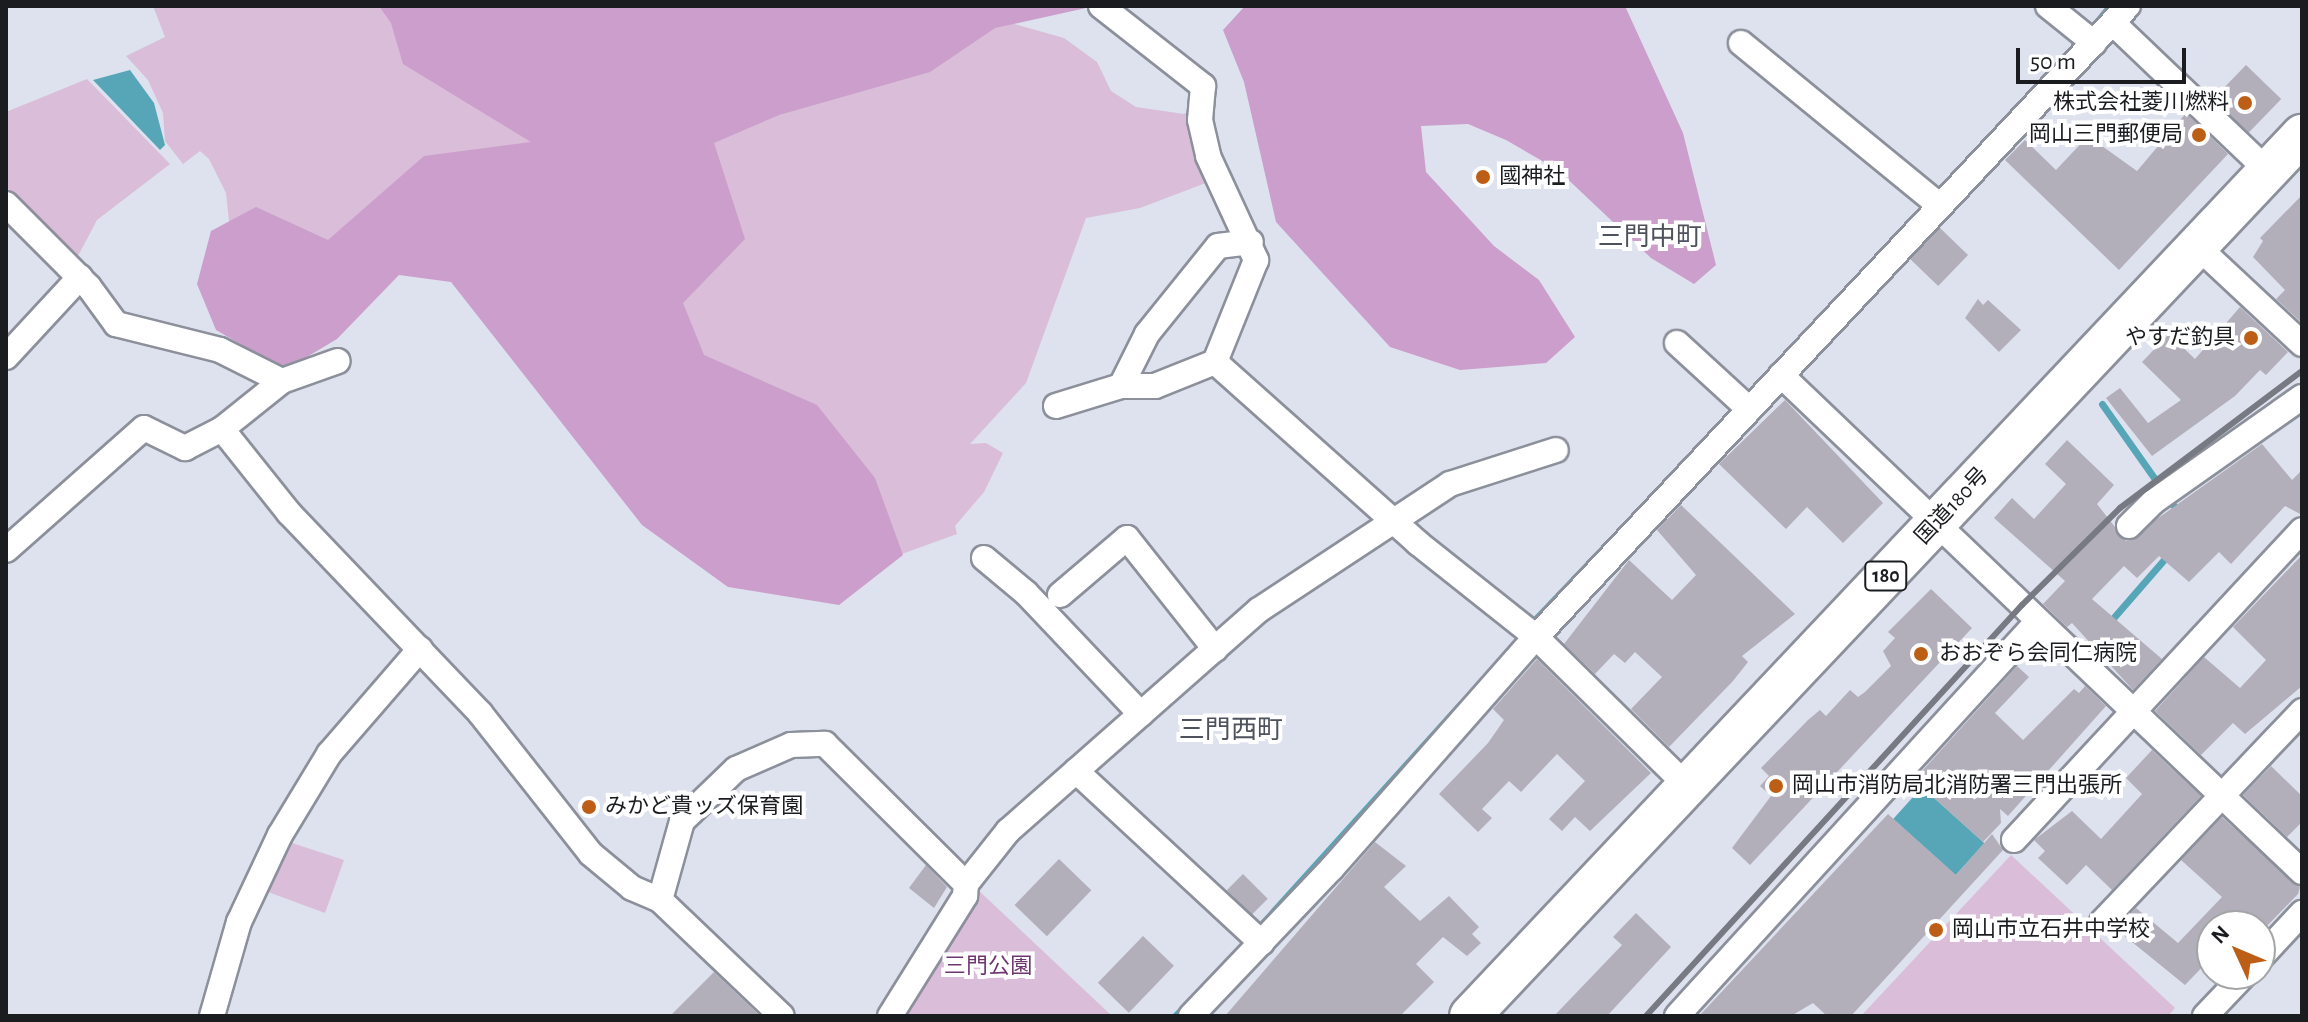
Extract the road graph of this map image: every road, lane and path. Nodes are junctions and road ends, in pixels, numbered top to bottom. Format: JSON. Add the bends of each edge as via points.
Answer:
{"nodes":[{"id":1,"x":1101,"y":6,"type":"edge"},
{"id":2,"x":2048,"y":6,"type":"edge"},
{"id":3,"x":2121,"y":15,"type":"edge"},
{"id":4,"x":2086,"y":37,"type":"junction"},
{"id":5,"x":1741,"y":43,"type":"dead end"},
{"id":6,"x":2302,"y":135,"type":"edge"},
{"id":7,"x":2268,"y":171,"type":"junction"},
{"id":8,"x":1932,"y":200,"type":"junction"},
{"id":9,"x":6,"y":204,"type":"edge"},
{"id":10,"x":1251,"y":242,"type":"junction"},
{"id":11,"x":2198,"y":247,"type":"junction"},
{"id":12,"x":80,"y":277,"type":"junction"},
{"id":13,"x":1677,"y":343,"type":"dead end"},
{"id":14,"x":2302,"y":344,"type":"edge"},
{"id":15,"x":6,"y":357,"type":"edge"},
{"id":16,"x":338,"y":361,"type":"dead end"},
{"id":17,"x":1215,"y":362,"type":"junction"},
{"id":18,"x":1781,"y":375,"type":"junction"},
{"id":19,"x":282,"y":381,"type":"junction"},
{"id":20,"x":1121,"y":386,"type":"junction"},
{"id":21,"x":2302,"y":397,"type":"edge"},
{"id":22,"x":1744,"y":404,"type":"junction"},
{"id":23,"x":1056,"y":406,"type":"dead end"},
{"id":24,"x":222,"y":429,"type":"junction"},
{"id":25,"x":1556,"y":450,"type":"dead end"},
{"id":26,"x":1396,"y":523,"type":"junction"},
{"id":27,"x":1935,"y":525,"type":"junction"},
{"id":28,"x":2129,"y":526,"type":"dead end"},
{"id":29,"x":2302,"y":530,"type":"edge"},
{"id":30,"x":6,"y":550,"type":"edge"},
{"id":31,"x":984,"y":558,"type":"dead end"},
{"id":32,"x":1060,"y":595,"type":"dead end"},
{"id":33,"x":2038,"y":621,"type":"junction"},
{"id":34,"x":1536,"y":637,"type":"junction"},
{"id":35,"x":420,"y":649,"type":"junction"},
{"id":36,"x":1215,"y":649,"type":"junction"},
{"id":37,"x":2134,"y":710,"type":"junction"},
{"id":38,"x":2302,"y":711,"type":"edge"},
{"id":39,"x":1141,"y":714,"type":"junction"},
{"id":40,"x":1076,"y":771,"type":"junction"},
{"id":41,"x":1688,"y":787,"type":"junction"},
{"id":42,"x":2221,"y":794,"type":"junction"},
{"id":43,"x":2014,"y":840,"type":"dead end"},
{"id":44,"x":2302,"y":872,"type":"edge"},
{"id":45,"x":966,"y":884,"type":"junction"},
{"id":46,"x":660,"y":900,"type":"junction"},
{"id":47,"x":2302,"y":913,"type":"edge"},
{"id":48,"x":2102,"y":922,"type":"dead end"},
{"id":49,"x":2276,"y":941,"type":"edge"},
{"id":50,"x":1262,"y":943,"type":"junction"},
{"id":51,"x":2230,"y":990,"type":"edge"},
{"id":52,"x":212,"y":1016,"type":"edge"},
{"id":53,"x":782,"y":1016,"type":"edge"},
{"id":54,"x":890,"y":1016,"type":"edge"},
{"id":55,"x":1191,"y":1016,"type":"edge"},
{"id":56,"x":1470,"y":1016,"type":"edge"},
{"id":57,"x":1677,"y":1016,"type":"edge"},
{"id":58,"x":2205,"y":1016,"type":"edge"}],
"edges":[{"from":1,"to":10,"type":"street","via":[[1203,86],[1200,120],[1208,156]]},
{"from":2,"to":4,"type":"street"},
{"from":3,"to":4,"type":"street"},
{"from":3,"to":7,"type":"street"},
{"from":4,"to":8,"type":"street"},
{"from":5,"to":8,"type":"street"},
{"from":6,"to":7,"type":"highway","name":"国道180号","number":"180"},
{"from":7,"to":11,"type":"highway","name":"国道180号","number":"180"},
{"from":8,"to":18,"type":"street"},
{"from":9,"to":12,"type":"street"},
{"from":10,"to":17,"type":"street","via":[[1256,268]]},
{"from":10,"to":20,"type":"street","via":[[1218,246],[1147,334]]},
{"from":11,"to":14,"type":"street"},
{"from":11,"to":27,"type":"highway","name":"国道180号","number":"180"},
{"from":12,"to":15,"type":"street"},
{"from":12,"to":19,"type":"street","via":[[116,324],[220,350]]},
{"from":13,"to":22,"type":"street"},
{"from":16,"to":19,"type":"street"},
{"from":17,"to":20,"type":"street","via":[[1155,386]]},
{"from":17,"to":26,"type":"street"},
{"from":18,"to":22,"type":"street"},
{"from":18,"to":27,"type":"street"},
{"from":19,"to":24,"type":"street"},
{"from":20,"to":23,"type":"street"},
{"from":21,"to":28,"type":"street"},
{"from":22,"to":34,"type":"street"},
{"from":24,"to":30,"type":"street","via":[[175,448],[144,428]]},
{"from":24,"to":35,"type":"street","via":[[289,513]]},
{"from":25,"to":26,"type":"street","via":[[1450,484]]},
{"from":26,"to":34,"type":"street"},
{"from":26,"to":36,"type":"street","via":[[1259,610]]},
{"from":27,"to":33,"type":"street"},
{"from":27,"to":41,"type":"highway","name":"国道180号","number":"180"},
{"from":29,"to":37,"type":"street"},
{"from":31,"to":39,"type":"street","via":[[1026,593]]},
{"from":32,"to":36,"type":"street","via":[[1127,538]]},
{"from":33,"to":37,"type":"street"},
{"from":33,"to":57,"type":"street"},
{"from":34,"to":41,"type":"street"},
{"from":34,"to":50,"type":"street"},
{"from":35,"to":46,"type":"street","via":[[591,854],[632,888]]},
{"from":35,"to":52,"type":"street","via":[[329,754],[280,835],[239,922]]},
{"from":36,"to":39,"type":"street"},
{"from":37,"to":42,"type":"street"},
{"from":37,"to":43,"type":"street"},
{"from":38,"to":42,"type":"street"},
{"from":39,"to":40,"type":"street"},
{"from":40,"to":45,"type":"street","via":[[1008,831]]},
{"from":40,"to":50,"type":"street"},
{"from":41,"to":56,"type":"highway","name":"国道180号","number":"180"},
{"from":42,"to":44,"type":"street"},
{"from":42,"to":48,"type":"street"},
{"from":45,"to":46,"type":"street","via":[[825,744],[791,745],[736,769],[682,821]]},
{"from":45,"to":54,"type":"street","via":[[965,896]]},
{"from":46,"to":53,"type":"street"},
{"from":47,"to":49,"type":"street"},
{"from":50,"to":55,"type":"street"},
{"from":51,"to":58,"type":"street"}]}
